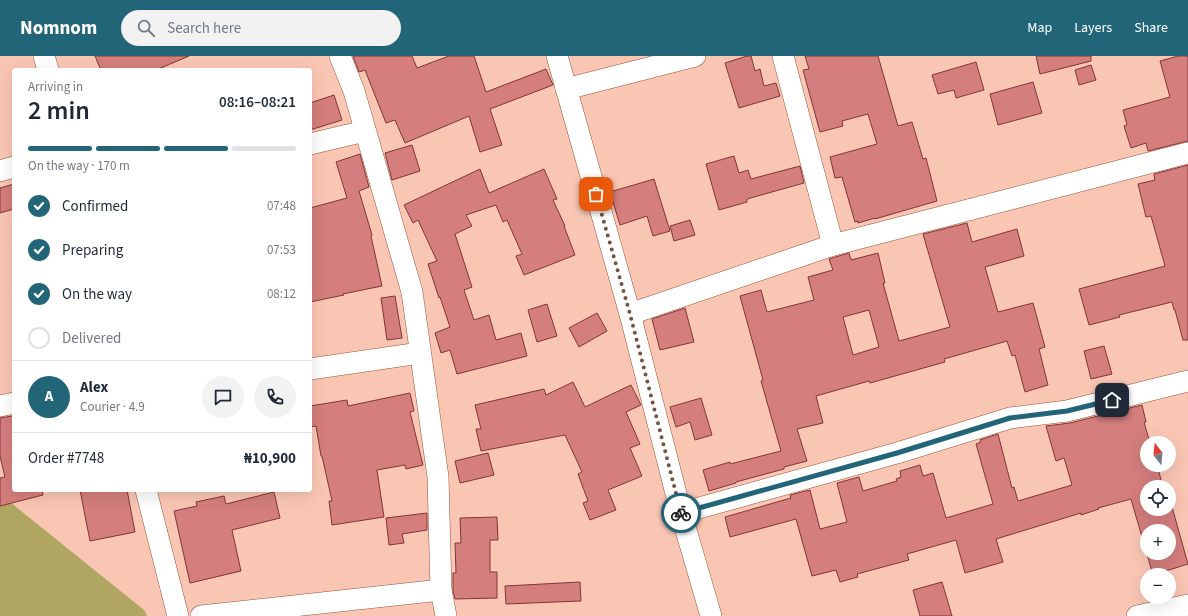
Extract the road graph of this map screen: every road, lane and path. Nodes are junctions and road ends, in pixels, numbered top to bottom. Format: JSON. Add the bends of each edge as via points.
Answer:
{"nodes":[{"id":1,"x":44,"y":56,"type":"edge"},
{"id":2,"x":340,"y":56,"type":"edge"},
{"id":3,"x":556,"y":56,"type":"edge"},
{"id":4,"x":695,"y":56,"type":"edge"},
{"id":5,"x":783,"y":56,"type":"edge"},
{"id":6,"x":47,"y":68,"type":"edge"},
{"id":7,"x":566,"y":89,"type":"junction"},
{"id":8,"x":365,"y":131,"type":"junction"},
{"id":9,"x":312,"y":144,"type":"edge"},
{"id":10,"x":1188,"y":153,"type":"edge"},
{"id":11,"x":12,"y":168,"type":"edge"},
{"id":12,"x":0,"y":171,"type":"edge"},
{"id":13,"x":833,"y":245,"type":"junction"},
{"id":14,"x":630,"y":314,"type":"junction"},
{"id":15,"x":420,"y":353,"type":"junction"},
{"id":16,"x":312,"y":369,"type":"edge"},
{"id":17,"x":1188,"y":381,"type":"edge"},
{"id":18,"x":12,"y":403,"type":"edge"},
{"id":19,"x":0,"y":406,"type":"edge"},
{"id":20,"x":147,"y":492,"type":"edge"},
{"id":21,"x":681,"y":513,"type":"junction"},
{"id":22,"x":441,"y":590,"type":"junction"},
{"id":23,"x":1188,"y":605,"type":"edge"},
{"id":24,"x":178,"y":616,"type":"edge"},
{"id":25,"x":201,"y":616,"type":"edge"},
{"id":26,"x":446,"y":616,"type":"edge"},
{"id":27,"x":711,"y":616,"type":"edge"},
{"id":28,"x":1139,"y":616,"type":"edge"}],
"edges":[{"from":1,"to":6,"type":"street"},
{"from":2,"to":8,"type":"street","via":[[354,91]]},
{"from":3,"to":7,"type":"street"},
{"from":4,"to":7,"type":"street"},
{"from":5,"to":13,"type":"street"},
{"from":7,"to":14,"type":"street"},
{"from":8,"to":9,"type":"street"},
{"from":8,"to":15,"type":"street","via":[[412,292]]},
{"from":10,"to":13,"type":"street"},
{"from":11,"to":12,"type":"street"},
{"from":13,"to":14,"type":"street"},
{"from":14,"to":21,"type":"street"},
{"from":15,"to":16,"type":"street"},
{"from":15,"to":22,"type":"street","via":[[438,477]]},
{"from":17,"to":21,"type":"street","via":[[1067,411],[1010,418],[897,453]]},
{"from":18,"to":19,"type":"street"},
{"from":20,"to":24,"type":"street"},
{"from":21,"to":27,"type":"street"},
{"from":22,"to":25,"type":"street"},
{"from":22,"to":26,"type":"street"},
{"from":23,"to":28,"type":"street"}]}
